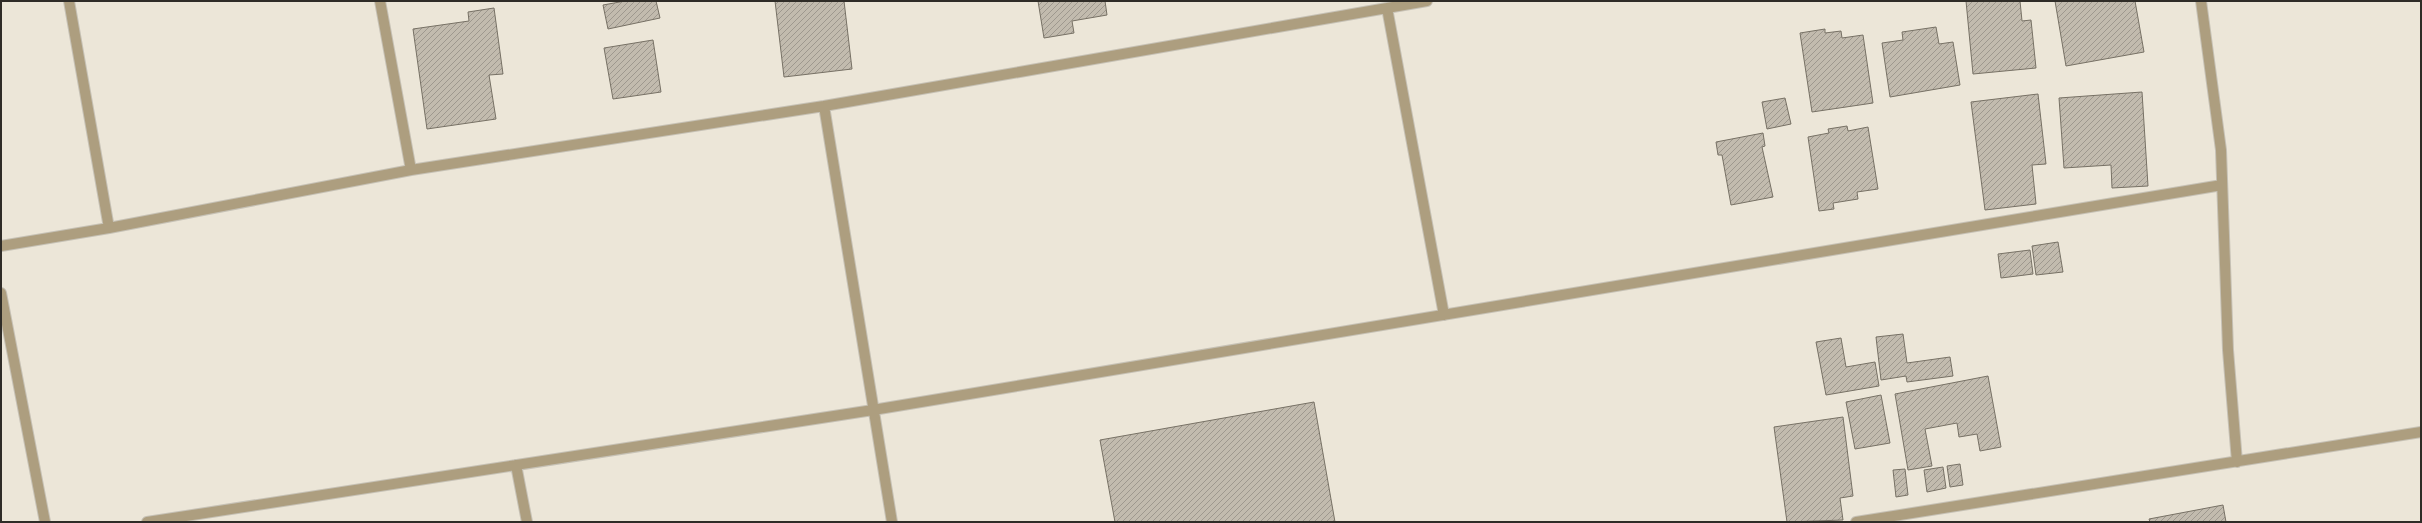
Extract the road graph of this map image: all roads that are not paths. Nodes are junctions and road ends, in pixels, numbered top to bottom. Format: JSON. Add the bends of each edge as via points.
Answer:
{"nodes":[{"id":1,"x":69,"y":1,"type":"edge"},
{"id":2,"x":380,"y":1,"type":"edge"},
{"id":3,"x":1427,"y":1,"type":"edge"},
{"id":4,"x":2202,"y":1,"type":"edge"},
{"id":5,"x":1387,"y":8,"type":"junction"},
{"id":6,"x":824,"y":106,"type":"junction"},
{"id":7,"x":411,"y":170,"type":"junction"},
{"id":8,"x":2222,"y":185,"type":"junction"},
{"id":9,"x":109,"y":228,"type":"junction"},
{"id":10,"x":1,"y":246,"type":"edge"},
{"id":11,"x":1,"y":293,"type":"edge"},
{"id":12,"x":1444,"y":315,"type":"junction"},
{"id":13,"x":873,"y":410,"type":"junction"},
{"id":14,"x":2421,"y":432,"type":"edge"},
{"id":15,"x":2237,"y":462,"type":"junction"},
{"id":16,"x":516,"y":465,"type":"junction"},
{"id":17,"x":45,"y":522,"type":"edge"},
{"id":18,"x":147,"y":522,"type":"edge"},
{"id":19,"x":527,"y":522,"type":"edge"},
{"id":20,"x":892,"y":522,"type":"edge"},
{"id":21,"x":1856,"y":522,"type":"edge"}],
"edges":[{"from":1,"to":9,"type":"street"},
{"from":2,"to":7,"type":"street"},
{"from":3,"to":5,"type":"street"},
{"from":4,"to":8,"type":"street","via":[[2221,150]]},
{"from":5,"to":6,"type":"street"},
{"from":5,"to":12,"type":"street"},
{"from":6,"to":7,"type":"street"},
{"from":6,"to":13,"type":"street"},
{"from":7,"to":9,"type":"street"},
{"from":8,"to":12,"type":"street"},
{"from":8,"to":15,"type":"street","via":[[2228,350]]},
{"from":9,"to":10,"type":"street"},
{"from":11,"to":17,"type":"street"},
{"from":12,"to":13,"type":"street"},
{"from":13,"to":16,"type":"street"},
{"from":13,"to":20,"type":"street"},
{"from":14,"to":15,"type":"street"},
{"from":15,"to":21,"type":"street"},
{"from":16,"to":18,"type":"street"},
{"from":16,"to":19,"type":"street"}]}
